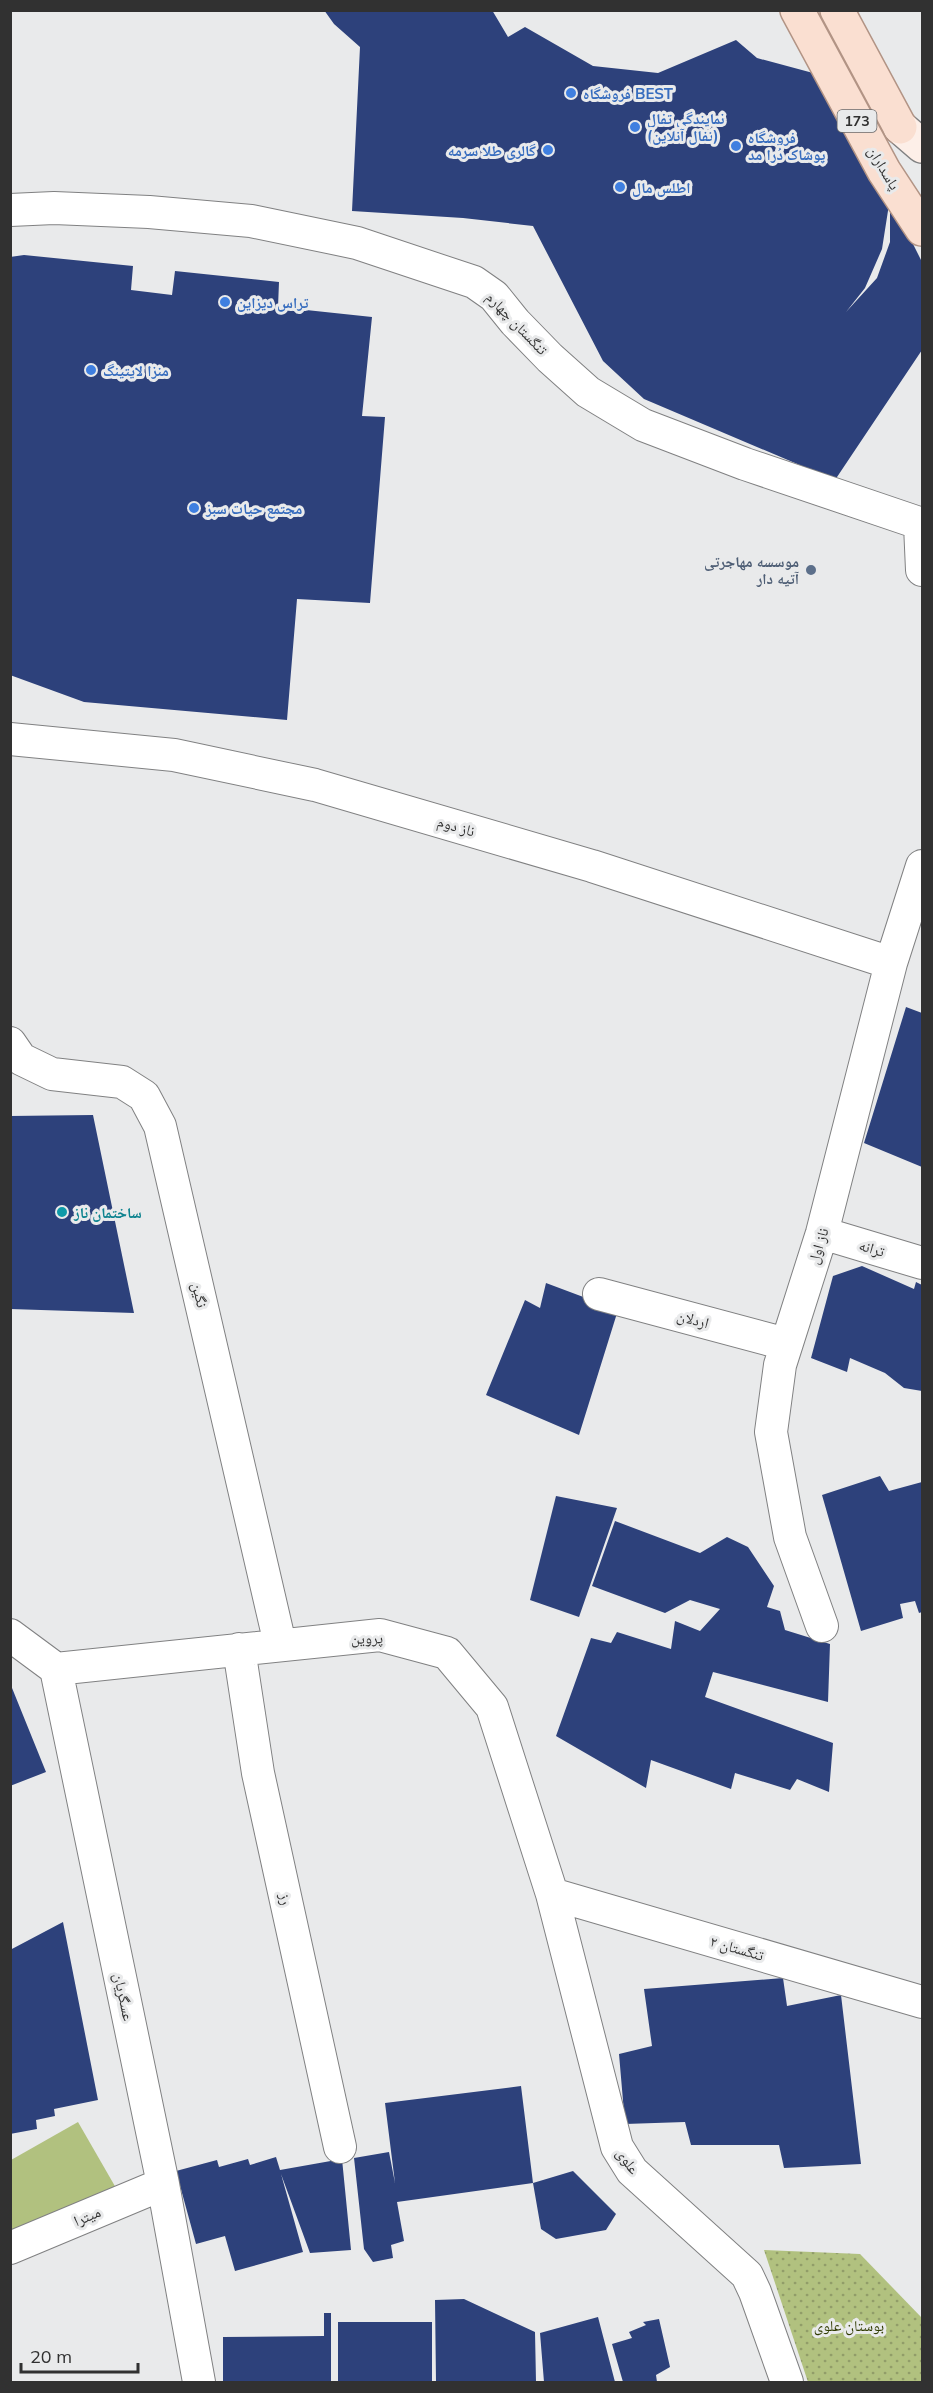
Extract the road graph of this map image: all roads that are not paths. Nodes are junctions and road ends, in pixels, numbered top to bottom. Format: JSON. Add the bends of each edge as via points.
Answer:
{"nodes":[{"id":1,"x":797,"y":10,"type":"edge"},
{"id":2,"x":837,"y":10,"type":"edge"},
{"id":3,"x":911,"y":136,"type":"edge"},
{"id":4,"x":10,"y":210,"type":"edge"},
{"id":5,"x":922,"y":229,"type":"edge"},
{"id":6,"x":921,"y":525,"type":"edge"},
{"id":7,"x":922,"y":570,"type":"edge"},
{"id":8,"x":10,"y":739,"type":"edge"},
{"id":9,"x":922,"y":866,"type":"edge"},
{"id":10,"x":891,"y":963,"type":"junction"},
{"id":11,"x":10,"y":1043,"type":"edge"},
{"id":12,"x":822,"y":1233,"type":"junction"},
{"id":13,"x":922,"y":1263,"type":"edge"},
{"id":14,"x":599,"y":1294,"type":"dead end"},
{"id":15,"x":786,"y":1344,"type":"junction"},
{"id":16,"x":822,"y":1626,"type":"dead end"},
{"id":17,"x":10,"y":1635,"type":"edge"},
{"id":18,"x":280,"y":1644,"type":"junction"},
{"id":19,"x":239,"y":1649,"type":"junction"},
{"id":20,"x":56,"y":1669,"type":"junction"},
{"id":21,"x":552,"y":1894,"type":"junction"},
{"id":22,"x":922,"y":2002,"type":"edge"},
{"id":23,"x":340,"y":2147,"type":"dead end"},
{"id":24,"x":163,"y":2184,"type":"junction"},
{"id":25,"x":10,"y":2248,"type":"edge"},
{"id":26,"x":199,"y":2382,"type":"edge"},
{"id":27,"x":787,"y":2382,"type":"edge"}],
"edges":[{"from":1,"to":5,"type":"main road","name":"پاسداران","number":"173","via":[[884,171]]},
{"from":2,"to":3,"type":"main road","number":"173"},
{"from":4,"to":6,"type":"street","name":"تنگستان چهارم","via":[[149,212],[251,221],[357,243],[474,282],[494,296],[550,358],[588,392],[643,425]]},
{"from":6,"to":7,"type":"street"},
{"from":8,"to":10,"type":"street","name":"ناز دوم","via":[[174,755],[315,785],[592,866]]},
{"from":9,"to":10,"type":"street","name":"ناز اول"},
{"from":10,"to":12,"type":"street","name":"ناز اول"},
{"from":11,"to":18,"type":"street","name":"نگین","via":[[21,1059],[52,1074],[122,1082],[144,1096],[160,1126]]},
{"from":12,"to":13,"type":"street","name":"ترانه"},
{"from":12,"to":15,"type":"street","name":"ناز اول"},
{"from":14,"to":15,"type":"street","name":"اردلان"},
{"from":15,"to":16,"type":"street","name":"ناز اول","via":[[771,1432],[790,1537]]},
{"from":17,"to":20,"type":"street"},
{"from":18,"to":19,"type":"street","name":"پروین"},
{"from":18,"to":21,"type":"street","name":"پروین","via":[[380,1635],[447,1653],[492,1707]]},
{"from":19,"to":20,"type":"street","name":"پروین"},
{"from":19,"to":23,"type":"street","name":"رز","via":[[258,1773]]},
{"from":20,"to":24,"type":"street","name":"عسگریان"},
{"from":21,"to":22,"type":"street","name":"تنگستان ۲"},
{"from":21,"to":27,"type":"street","name":"علوی","via":[[617,2147],[632,2171],[747,2275]]},
{"from":24,"to":25,"type":"street","name":"میترا"},
{"from":24,"to":26,"type":"street","name":"عسگریان"}]}
